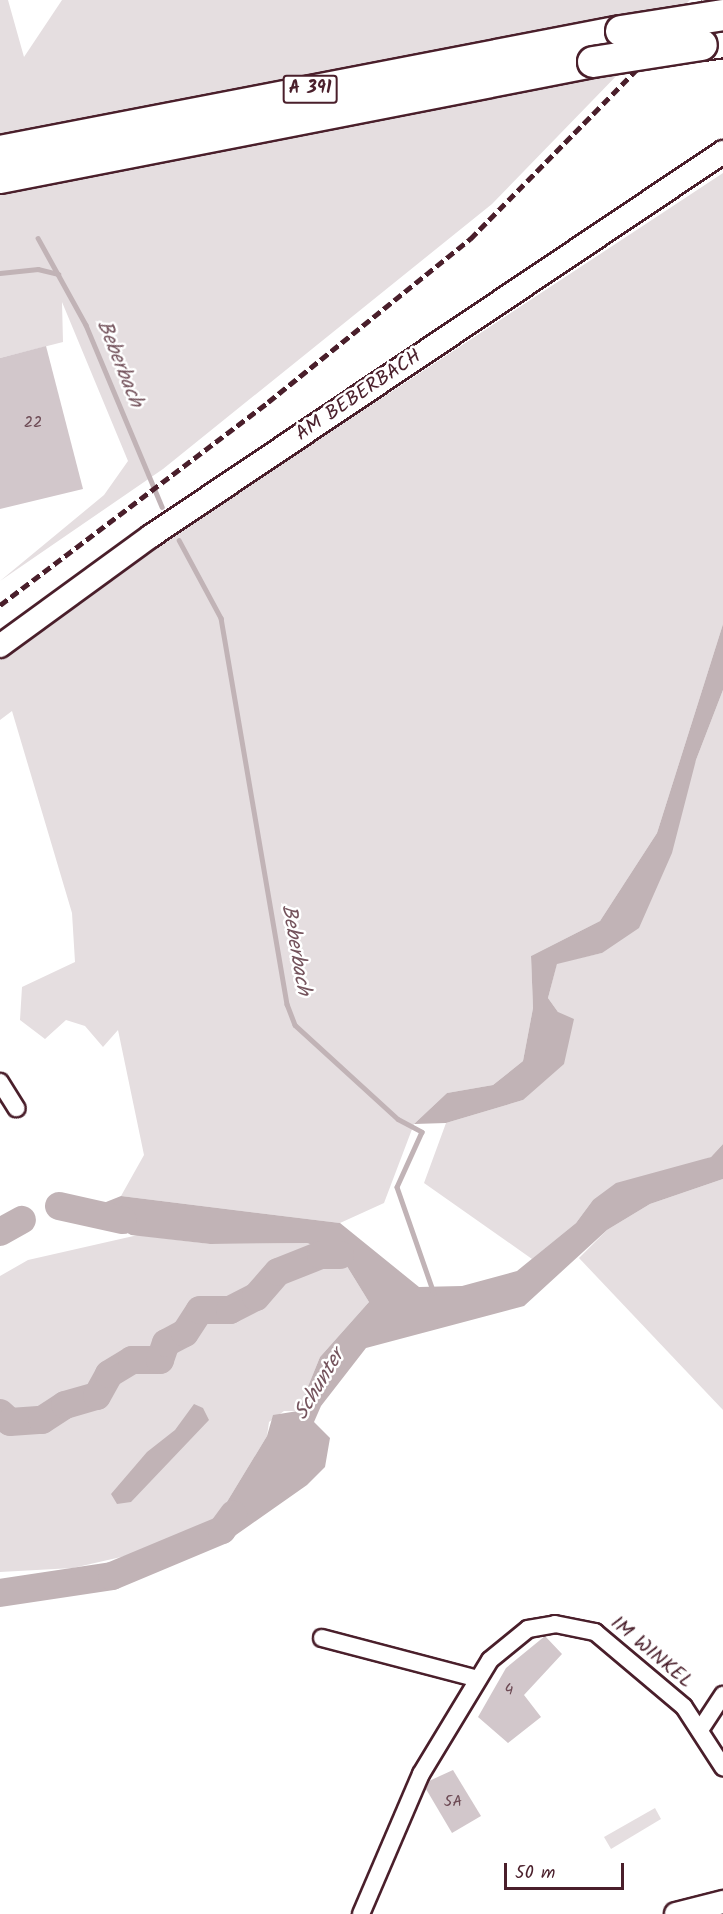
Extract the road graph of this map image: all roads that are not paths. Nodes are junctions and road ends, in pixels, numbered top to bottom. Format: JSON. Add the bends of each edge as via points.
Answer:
{"nodes":[{"id":1,"x":723,"y":15,"type":"edge"},
{"id":2,"x":713,"y":43,"type":"edge"},
{"id":3,"x":0,"y":151,"type":"edge"},
{"id":4,"x":723,"y":152,"type":"edge"},
{"id":5,"x":0,"y":178,"type":"edge"},
{"id":6,"x":0,"y":646,"type":"edge"},
{"id":7,"x":0,"y":1082,"type":"edge"},
{"id":8,"x":16,"y":1108,"type":"dead end"},
{"id":9,"x":322,"y":1638,"type":"dead end"},
{"id":10,"x":478,"y":1679,"type":"junction"},
{"id":11,"x":723,"y":1695,"type":"edge"},
{"id":12,"x":700,"y":1730,"type":"junction"},
{"id":13,"x":723,"y":1767,"type":"edge"},
{"id":14,"x":723,"y":1902,"type":"edge"},
{"id":15,"x":688,"y":1912,"type":"edge"},
{"id":16,"x":361,"y":1914,"type":"edge"}],
"edges":[{"from":1,"to":3,"type":"highway","number":"A 391","bridge":true,"via":[[621,31]]},
{"from":2,"to":5,"type":"highway","number":"A 391","bridge":true,"via":[[593,62]]},
{"from":4,"to":6,"type":"main road","name":"AM BEBERBACH","via":[[151,536]]},
{"from":7,"to":8,"type":"street"},
{"from":9,"to":10,"type":"street"},
{"from":10,"to":12,"type":"street","name":"IM WINKEL","via":[[505,1644],[528,1629],[575,1627],[595,1632],[619,1650],[684,1707]]},
{"from":10,"to":16,"type":"street","name":"IM WINKEL","via":[[421,1774]]},
{"from":11,"to":12,"type":"street"},
{"from":12,"to":13,"type":"street","name":"IM WINKEL"},
{"from":14,"to":15,"type":"main road"}]}
